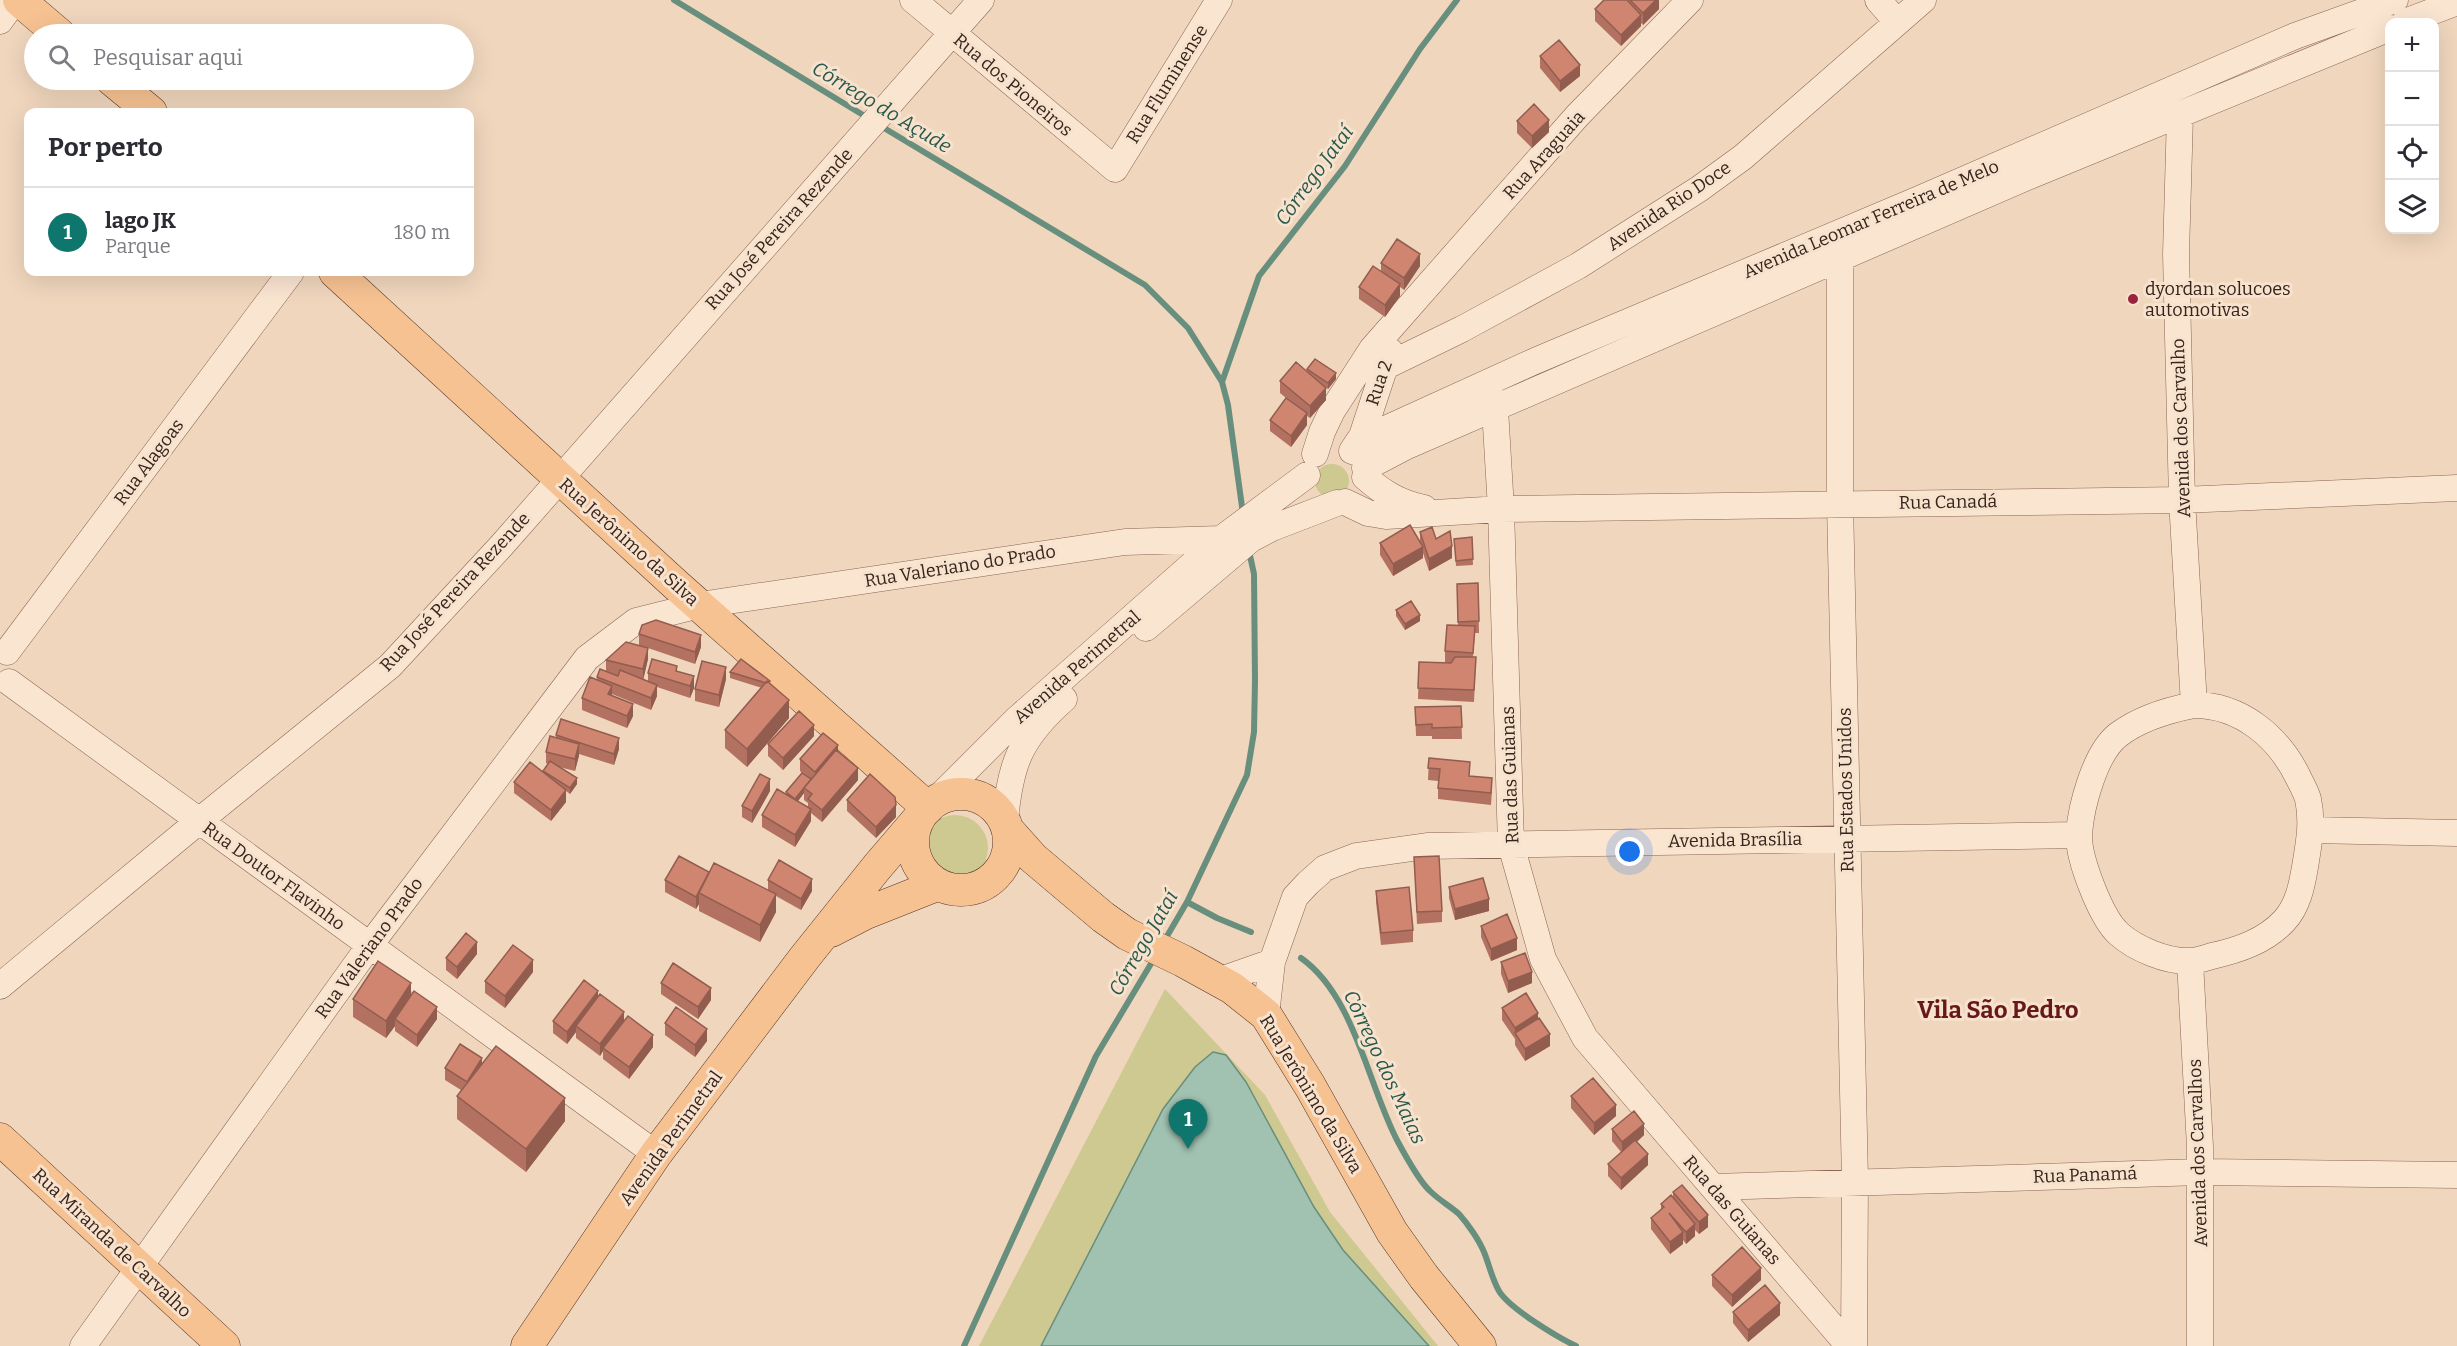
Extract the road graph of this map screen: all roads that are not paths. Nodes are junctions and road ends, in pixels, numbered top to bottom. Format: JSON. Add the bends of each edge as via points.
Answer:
{"nodes":[{"id":1,"x":17,"y":0,"type":"edge"},
{"id":2,"x":913,"y":0,"type":"edge"},
{"id":3,"x":981,"y":0,"type":"edge"},
{"id":4,"x":1219,"y":0,"type":"edge"},
{"id":5,"x":1690,"y":0,"type":"edge"},
{"id":6,"x":1878,"y":0,"type":"edge"},
{"id":7,"x":1923,"y":0,"type":"edge"},
{"id":8,"x":2395,"y":0,"type":"edge"},
{"id":9,"x":2457,"y":2,"type":"edge"},
{"id":10,"x":2415,"y":18,"type":"edge"},
{"id":11,"x":0,"y":21,"type":"edge"},
{"id":12,"x":1897,"y":22,"type":"junction"},
{"id":13,"x":47,"y":24,"type":"edge"},
{"id":14,"x":2385,"y":30,"type":"edge"},
{"id":15,"x":952,"y":34,"type":"junction"},
{"id":16,"x":124,"y":90,"type":"edge"},
{"id":17,"x":146,"y":108,"type":"edge"},
{"id":18,"x":2180,"y":115,"type":"junction"},
{"id":19,"x":1115,"y":169,"type":"joint"},
{"id":20,"x":1835,"y":248,"type":"junction"},
{"id":21,"x":288,"y":276,"type":"edge"},
{"id":22,"x":339,"y":276,"type":"edge"},
{"id":23,"x":1403,"y":314,"type":"junction"},
{"id":24,"x":1384,"y":367,"type":"junction"},
{"id":25,"x":1485,"y":382,"type":"junction"},
{"id":26,"x":1495,"y":409,"type":"junction"},
{"id":27,"x":1359,"y":462,"type":"junction"},
{"id":28,"x":1311,"y":465,"type":"junction"},
{"id":29,"x":559,"y":478,"type":"junction"},
{"id":30,"x":2457,"y":488,"type":"edge"},
{"id":31,"x":2182,"y":500,"type":"junction"},
{"id":32,"x":1341,"y":503,"type":"junction"},
{"id":33,"x":1840,"y":503,"type":"junction"},
{"id":34,"x":1501,"y":509,"type":"junction"},
{"id":35,"x":1439,"y":511,"type":"junction"},
{"id":36,"x":1224,"y":545,"type":"junction"},
{"id":37,"x":700,"y":605,"type":"junction"},
{"id":38,"x":1139,"y":623,"type":"junction"},
{"id":39,"x":4,"y":650,"type":"edge"},
{"id":40,"x":5,"y":685,"type":"edge"},
{"id":41,"x":2194,"y":705,"type":"junction"},
{"id":42,"x":926,"y":810,"type":"junction"},
{"id":43,"x":199,"y":820,"type":"junction"},
{"id":44,"x":1006,"y":825,"type":"junction"},
{"id":45,"x":2312,"y":830,"type":"junction"},
{"id":46,"x":2457,"y":833,"type":"edge"},
{"id":47,"x":2079,"y":835,"type":"junction"},
{"id":48,"x":1848,"y":838,"type":"junction"},
{"id":49,"x":1511,"y":845,"type":"junction"},
{"id":50,"x":937,"y":885,"type":"junction"},
{"id":51,"x":822,"y":935,"type":"junction"},
{"id":52,"x":370,"y":945,"type":"junction"},
{"id":53,"x":2190,"y":961,"type":"junction"},
{"id":54,"x":1272,"y":962,"type":"junction"},
{"id":55,"x":1218,"y":981,"type":"junction"},
{"id":56,"x":0,"y":986,"type":"edge"},
{"id":57,"x":1266,"y":1015,"type":"junction"},
{"id":58,"x":0,"y":1139,"type":"edge"},
{"id":59,"x":656,"y":1154,"type":"junction"},
{"id":60,"x":2201,"y":1172,"type":"junction"},
{"id":61,"x":2457,"y":1175,"type":"edge"},
{"id":62,"x":1855,"y":1181,"type":"junction"},
{"id":63,"x":1713,"y":1187,"type":"junction"},
{"id":64,"x":139,"y":1269,"type":"junction"},
{"id":65,"x":83,"y":1346,"type":"edge"},
{"id":66,"x":224,"y":1346,"type":"edge"},
{"id":67,"x":527,"y":1346,"type":"edge"},
{"id":68,"x":1480,"y":1346,"type":"edge"},
{"id":69,"x":1849,"y":1346,"type":"edge"},
{"id":70,"x":1854,"y":1346,"type":"edge"},
{"id":71,"x":2200,"y":1346,"type":"edge"}],
"edges":[{"from":1,"to":11,"type":"street"},
{"from":1,"to":13,"type":"main road"},
{"from":2,"to":15,"type":"street","name":"Rua dos Pioneiros"},
{"from":3,"to":15,"type":"street"},
{"from":4,"to":19,"type":"street","name":"Rua Fluminense"},
{"from":5,"to":23,"type":"street","name":"Rua Araguaia","via":[[1577,116]]},
{"from":6,"to":12,"type":"street"},
{"from":7,"to":12,"type":"street","name":"Avenida Rio Doce"},
{"from":8,"to":20,"type":"street","name":"Avenida Leomar Ferreira de Melo","via":[[2295,36]]},
{"from":9,"to":10,"type":"street"},
{"from":12,"to":24,"type":"street","name":"Avenida Rio Doce","via":[[1743,157],[1699,189],[1578,266]]},
{"from":14,"to":18,"type":"street","name":"Avenida Leomar Ferreira de Melo"},
{"from":15,"to":19,"type":"street","name":"Rua dos Pioneiros"},
{"from":15,"to":29,"type":"street","name":"Rua José Pereira Rezende"},
{"from":16,"to":17,"type":"main road"},
{"from":18,"to":20,"type":"street","name":"Avenida Leomar Ferreira de Melo"},
{"from":18,"to":31,"type":"street","name":"Avenida dos Carvalho","via":[[2176,254]]},
{"from":20,"to":25,"type":"street","name":"Avenida Leomar Ferreira de Melo"},
{"from":20,"to":26,"type":"street","name":"Avenida Leomar Ferreira de Melo"},
{"from":20,"to":33,"type":"street","name":"Rua Estados Unidos"},
{"from":21,"to":39,"type":"street","name":"Rua Alagoas"},
{"from":22,"to":29,"type":"main road","name":"Rua Jerônimo da Silva"},
{"from":23,"to":24,"type":"street","name":"Rua 2"},
{"from":23,"to":28,"type":"street","name":"Rua Araguaia","via":[[1372,350],[1332,411]]},
{"from":24,"to":27,"type":"street","name":"Rua 2","via":[[1362,436]]},
{"from":25,"to":26,"type":"street","name":"Rua das Guianas"},
{"from":25,"to":27,"type":"street","name":"Avenida Leomar Ferreira de Melo","via":[[1381,431]]},
{"from":26,"to":27,"type":"street","name":"Avenida Leomar Ferreira de Melo"},
{"from":26,"to":34,"type":"street","name":"Rua das Guianas"},
{"from":27,"to":28,"type":"street","via":[[1347,447],[1329,446]]},
{"from":27,"to":32,"type":"street","via":[[1359,492]]},
{"from":27,"to":35,"type":"street","name":"Rua Canadá","via":[[1381,491],[1397,500]]},
{"from":28,"to":32,"type":"street","via":[[1308,484],[1319,498]]},
{"from":28,"to":36,"type":"street"},
{"from":29,"to":37,"type":"main road","name":"Rua Jerônimo da Silva"},
{"from":29,"to":43,"type":"street","name":"Rua José Pereira Rezende","via":[[390,666]]},
{"from":30,"to":31,"type":"street","name":"Rua Canadá"},
{"from":31,"to":33,"type":"street","name":"Rua Canadá"},
{"from":31,"to":41,"type":"street","name":"Avenida dos Carvalho"},
{"from":32,"to":35,"type":"street","name":"Rua Canadá","via":[[1386,516]]},
{"from":32,"to":36,"type":"street","via":[[1292,519],[1251,539]]},
{"from":33,"to":34,"type":"street","name":"Rua Canadá"},
{"from":33,"to":48,"type":"street","name":"Rua Estados Unidos"},
{"from":34,"to":35,"type":"street","name":"Rua Canadá"},
{"from":34,"to":49,"type":"street","name":"Rua das Guianas"},
{"from":36,"to":37,"type":"street","name":"Rua Valeriano do Prado","via":[[1125,542]]},
{"from":36,"to":38,"type":"street","name":"Avenida Perimetral"},
{"from":37,"to":42,"type":"main road","name":"Rua Jerônimo da Silva"},
{"from":37,"to":52,"type":"street","name":"Rua Valeriano Prado","via":[[636,621],[587,658]]},
{"from":38,"to":42,"type":"street","name":"Avenida Perimetral","via":[[1017,718]]},
{"from":38,"to":44,"type":"street","name":"Avenida Perimetral","via":[[1026,739],[1015,761],[1007,795]]},
{"from":39,"to":40,"type":"street","via":[[14,660],[15,668]]},
{"from":40,"to":43,"type":"street","name":"Rua Doutor Flavinho"},
{"from":41,"to":45,"type":"street","via":[[2209,705],[2248,719],[2273,739],[2292,764],[2308,797]]},
{"from":41,"to":47,"type":"street","via":[[2163,713],[2118,736],[2102,754],[2090,781]]},
{"from":42,"to":44,"type":"main road","via":[[945,797],[975,796],[989,802]]},
{"from":42,"to":50,"type":"main road","via":[[914,832],[913,848],[917,862]]},
{"from":42,"to":51,"type":"main road","name":"Avenida Perimetral"},
{"from":43,"to":52,"type":"street","name":"Rua Doutor Flavinho"},
{"from":43,"to":56,"type":"street","name":"Rua José Pereira Rezende"},
{"from":44,"to":50,"type":"main road","via":[[1010,844],[1007,858],[991,881],[965,891]]},
{"from":44,"to":55,"type":"main road","name":"Rua Jerônimo da Silva","via":[[1033,858],[1067,889],[1127,934]]},
{"from":45,"to":46,"type":"street"},
{"from":45,"to":53,"type":"street","via":[[2301,892],[2286,920],[2242,948]]},
{"from":47,"to":48,"type":"street","name":"Avenida Brasília"},
{"from":47,"to":53,"type":"street","via":[[2102,912],[2119,934],[2160,957]]},
{"from":48,"to":49,"type":"street","name":"Avenida Brasília"},
{"from":48,"to":62,"type":"street","name":"Rua Estados Unidos"},
{"from":49,"to":54,"type":"street","name":"Avenida Brasília","via":[[1427,846],[1356,856],[1325,868],[1295,897]]},
{"from":49,"to":63,"type":"street","name":"Rua das Guianas","via":[[1543,959],[1586,1038]]},
{"from":50,"to":51,"type":"main road","name":"Avenida Perimetral"},
{"from":51,"to":59,"type":"main road","name":"Avenida Perimetral"},
{"from":52,"to":59,"type":"street","name":"Rua Doutor Flavinho"},
{"from":52,"to":64,"type":"street","name":"Rua Valeriano Prado"},
{"from":53,"to":60,"type":"street","name":"Avenida dos Carvalhos"},
{"from":54,"to":55,"type":"street"},
{"from":54,"to":57,"type":"street","name":"Avenida Brasília"},
{"from":55,"to":57,"type":"main road","name":"Rua Jerônimo da Silva"},
{"from":57,"to":68,"type":"main road","name":"Rua Jerônimo da Silva","via":[[1392,1232]]},
{"from":58,"to":64,"type":"main road","name":"Rua Miranda de Carvalho"},
{"from":59,"to":67,"type":"main road","name":"Avenida Perimetral"},
{"from":60,"to":61,"type":"street","name":"Rua Panamá"},
{"from":60,"to":62,"type":"street","name":"Rua Panamá"},
{"from":60,"to":71,"type":"street","name":"Avenida dos Carvalhos"},
{"from":62,"to":63,"type":"street","name":"Rua Panamá"},
{"from":62,"to":70,"type":"street","name":"Rua Estados Unidos"},
{"from":63,"to":69,"type":"street","name":"Rua das Guianas"},
{"from":64,"to":65,"type":"street","name":"Rua Valeriano Prado"},
{"from":64,"to":66,"type":"main road","name":"Rua Miranda de Carvalho"}]}
